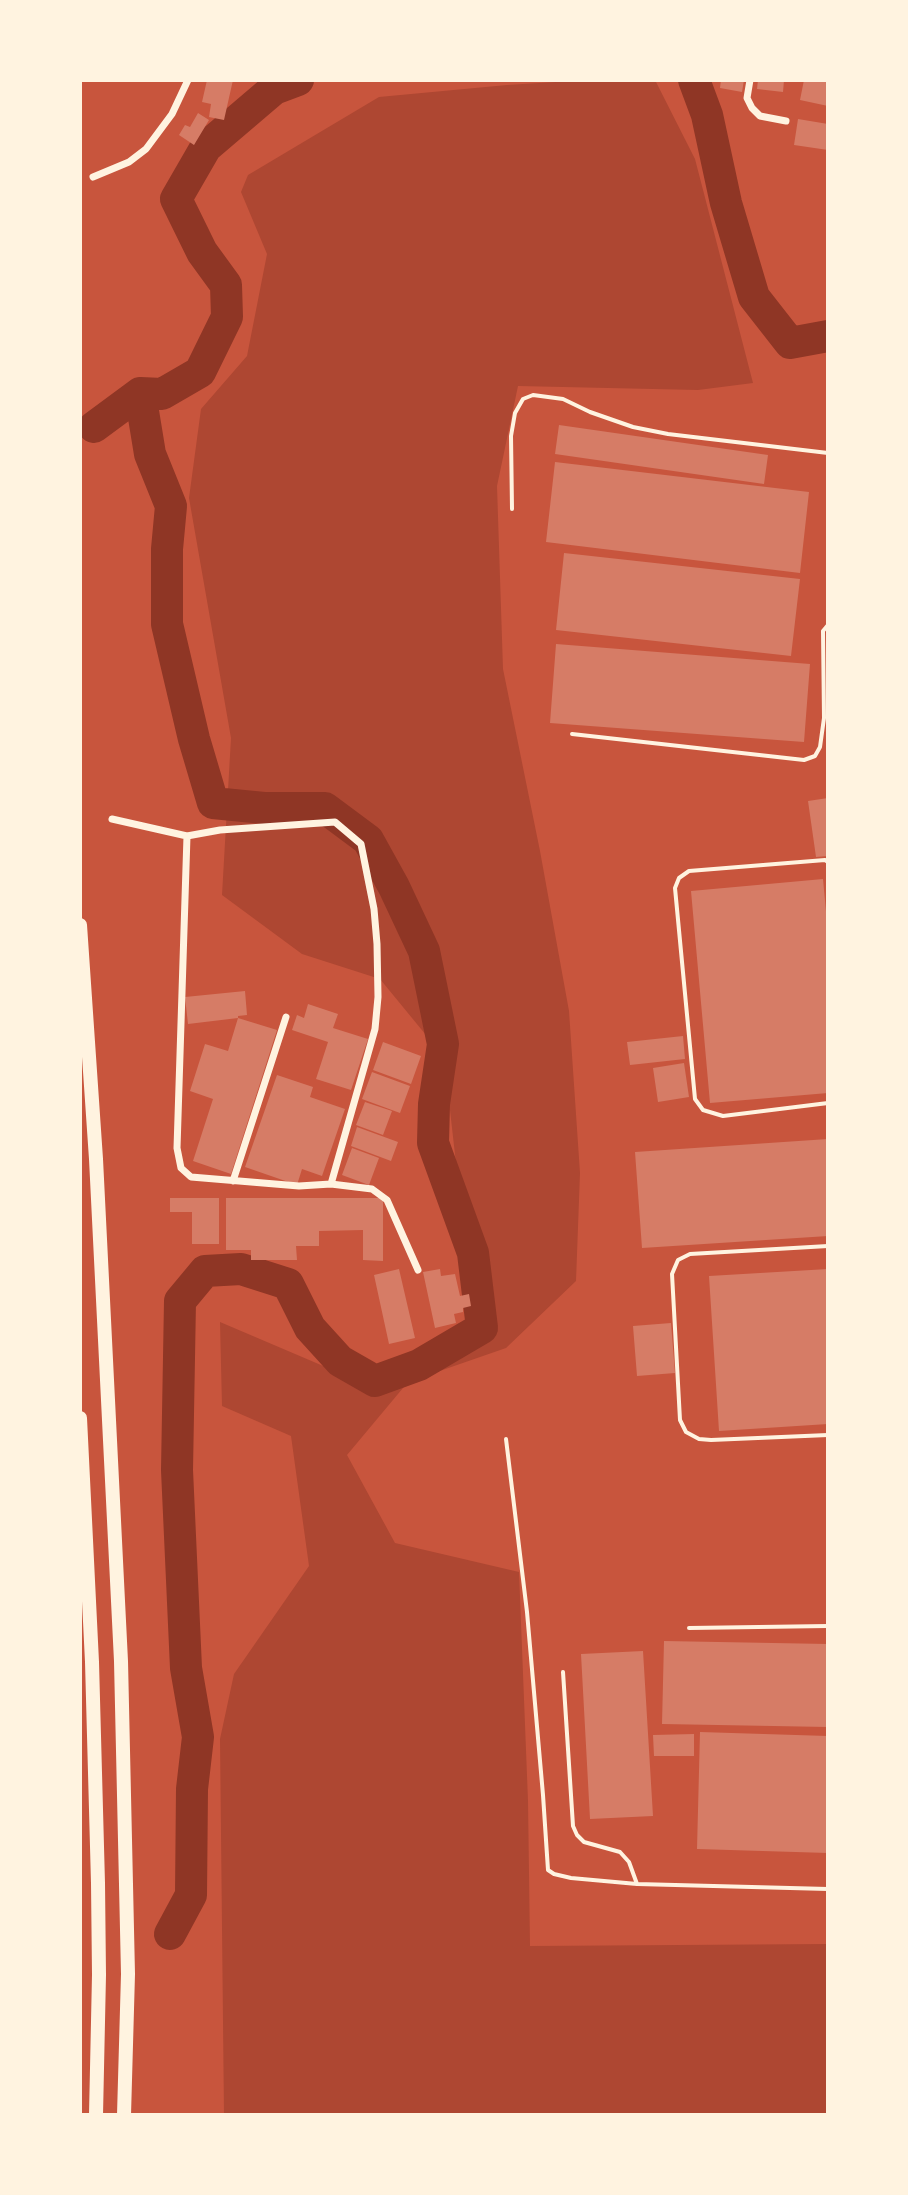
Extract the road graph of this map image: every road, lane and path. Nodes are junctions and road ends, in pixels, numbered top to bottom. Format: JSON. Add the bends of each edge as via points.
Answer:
{"nodes":[{"id":1,"x":188,"y":80,"type":"edge"},
{"id":2,"x":750,"y":80,"type":"edge"},
{"id":3,"x":786,"y":121,"type":"dead end"},
{"id":4,"x":93,"y":177,"type":"dead end"},
{"id":5,"x":828,"y":453,"type":"edge"},
{"id":6,"x":512,"y":509,"type":"dead end"},
{"id":7,"x":828,"y":625,"type":"edge"},
{"id":8,"x":572,"y":734,"type":"dead end"},
{"id":9,"x":112,"y":819,"type":"dead end"},
{"id":10,"x":187,"y":836,"type":"junction"},
{"id":11,"x":828,"y":862,"type":"edge"},
{"id":12,"x":80,"y":925,"type":"edge"},
{"id":13,"x":286,"y":1017,"type":"dead end"},
{"id":14,"x":828,"y":1103,"type":"edge"},
{"id":15,"x":233,"y":1181,"type":"junction"},
{"id":16,"x":331,"y":1184,"type":"junction"},
{"id":17,"x":828,"y":1246,"type":"edge"},
{"id":18,"x":418,"y":1270,"type":"dead end"},
{"id":19,"x":80,"y":1418,"type":"edge"},
{"id":20,"x":828,"y":1435,"type":"edge"},
{"id":21,"x":506,"y":1439,"type":"dead end"},
{"id":22,"x":828,"y":1626,"type":"edge"},
{"id":23,"x":689,"y":1628,"type":"dead end"},
{"id":24,"x":563,"y":1672,"type":"dead end"},
{"id":25,"x":637,"y":1884,"type":"junction"},
{"id":26,"x":828,"y":1889,"type":"edge"},
{"id":27,"x":96,"y":2115,"type":"edge"},
{"id":28,"x":124,"y":2115,"type":"edge"}],
"edges":[{"from":1,"to":4,"type":"street","via":[[172,114],[146,149]]},
{"from":2,"to":3,"type":"street","via":[[747,98],[752,108],[760,116]]},
{"from":5,"to":6,"type":"lane","via":[[649,430],[563,399],[533,395],[523,399],[515,413]]},
{"from":7,"to":8,"type":"lane","via":[[823,631],[824,718],[815,756],[804,760]]},
{"from":9,"to":10,"type":"street"},
{"from":10,"to":15,"type":"street","via":[[177,1148],[181,1168],[191,1177]]},
{"from":10,"to":16,"type":"street","via":[[335,822],[361,844],[374,909],[378,997],[375,1029]]},
{"from":11,"to":14,"type":"lane","via":[[689,871],[675,888],[695,1099],[703,1110],[723,1116]]},
{"from":12,"to":28,"type":"highway","via":[[121,1661],[128,1974]]},
{"from":13,"to":15,"type":"street"},
{"from":15,"to":16,"type":"street"},
{"from":16,"to":18,"type":"street","via":[[381,1194]]},
{"from":17,"to":20,"type":"lane","via":[[690,1254],[678,1260],[672,1274],[680,1420],[686,1432],[711,1440]]},
{"from":19,"to":27,"type":"highway","via":[[98,1883]]},
{"from":21,"to":25,"type":"lane","via":[[527,1612],[548,1870],[571,1878]]},
{"from":22,"to":23,"type":"lane"},
{"from":24,"to":25,"type":"lane","via":[[573,1826],[584,1842],[620,1852]]},
{"from":25,"to":26,"type":"lane"}]}
